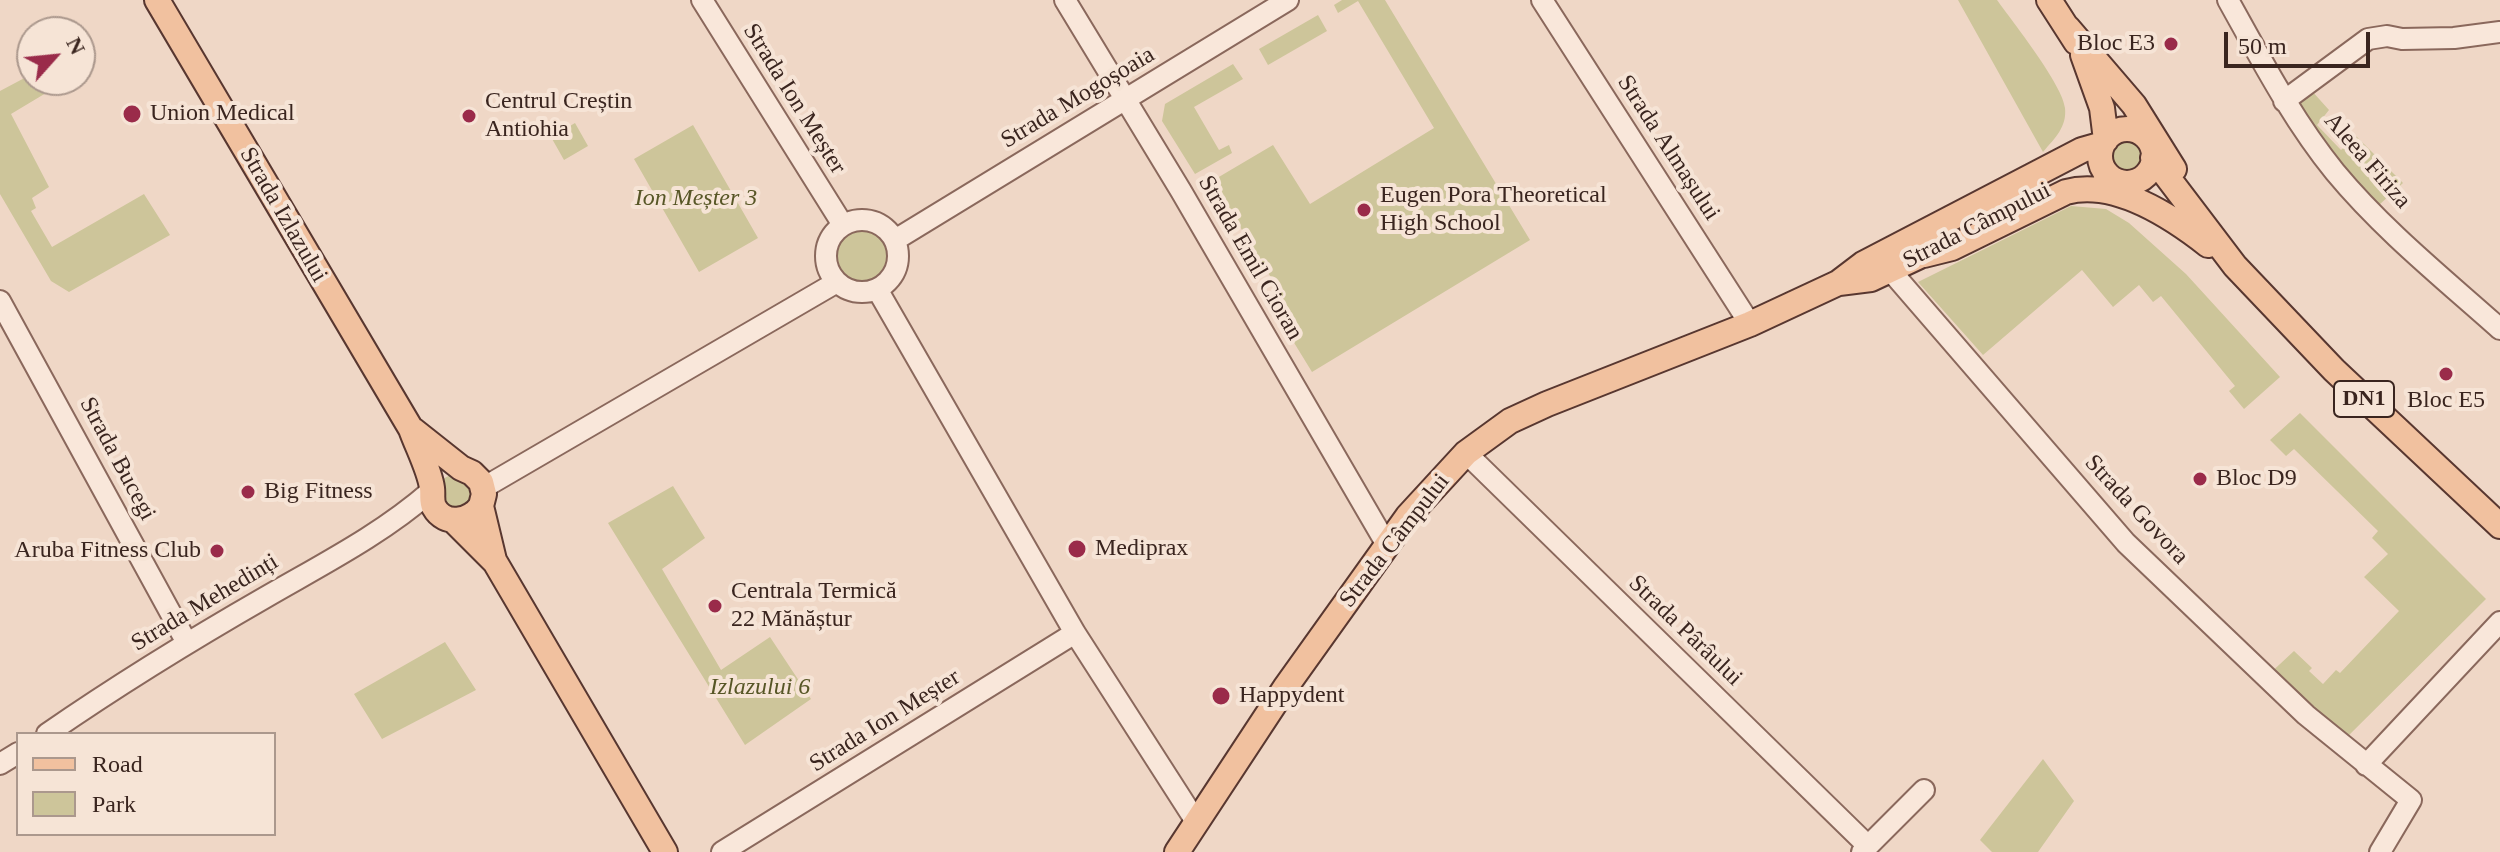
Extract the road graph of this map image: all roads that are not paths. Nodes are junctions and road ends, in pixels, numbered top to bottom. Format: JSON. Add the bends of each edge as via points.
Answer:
{"nodes":[{"id":1,"x":157,"y":0,"type":"edge"},
{"id":2,"x":702,"y":0,"type":"edge"},
{"id":3,"x":1065,"y":0,"type":"edge"},
{"id":4,"x":1288,"y":0,"type":"edge"},
{"id":5,"x":1542,"y":0,"type":"edge"},
{"id":6,"x":2228,"y":0,"type":"edge"},
{"id":7,"x":2064,"y":17,"type":"edge"},
{"id":8,"x":2500,"y":32,"type":"edge"},
{"id":9,"x":1126,"y":99,"type":"junction"},
{"id":10,"x":2284,"y":101,"type":"junction"},
{"id":11,"x":2140,"y":133,"type":"junction"},
{"id":12,"x":2105,"y":142,"type":"junction"},
{"id":13,"x":2153,"y":158,"type":"junction"},
{"id":14,"x":2120,"y":181,"type":"junction"},
{"id":15,"x":843,"y":225,"type":"junction"},
{"id":16,"x":895,"y":240,"type":"junction"},
{"id":17,"x":1924,"y":255,"type":"junction"},
{"id":18,"x":2228,"y":258,"type":"junction"},
{"id":19,"x":1890,"y":270,"type":"junction"},
{"id":20,"x":837,"y":282,"type":"junction"},
{"id":21,"x":1838,"y":283,"type":"junction"},
{"id":22,"x":877,"y":289,"type":"junction"},
{"id":23,"x":0,"y":301,"type":"edge"},
{"id":24,"x":1750,"y":324,"type":"junction"},
{"id":25,"x":2500,"y":329,"type":"edge"},
{"id":26,"x":411,"y":429,"type":"junction"},
{"id":27,"x":1466,"y":453,"type":"junction"},
{"id":28,"x":461,"y":468,"type":"junction"},
{"id":29,"x":432,"y":489,"type":"junction"},
{"id":30,"x":482,"y":497,"type":"junction"},
{"id":31,"x":449,"y":518,"type":"junction"},
{"id":32,"x":393,"y":523,"type":"junction"},
{"id":33,"x":2500,"y":526,"type":"edge"},
{"id":34,"x":1387,"y":545,"type":"junction"},
{"id":35,"x":495,"y":562,"type":"junction"},
{"id":36,"x":2500,"y":622,"type":"edge"},
{"id":37,"x":1075,"y":633,"type":"junction"},
{"id":38,"x":187,"y":643,"type":"junction"},
{"id":39,"x":50,"y":732,"type":"edge"},
{"id":40,"x":2366,"y":765,"type":"junction"},
{"id":41,"x":1924,"y":790,"type":"dead end"},
{"id":42,"x":1197,"y":823,"type":"junction"},
{"id":43,"x":1865,"y":849,"type":"edge"},
{"id":44,"x":665,"y":852,"type":"edge"},
{"id":45,"x":722,"y":852,"type":"edge"},
{"id":46,"x":1177,"y":852,"type":"edge"},
{"id":47,"x":2380,"y":852,"type":"edge"}],
"edges":[{"from":1,"to":26,"type":"main road","name":"Strada Izlazului"},
{"from":2,"to":15,"type":"street","name":"Strada Ion Meșter"},
{"from":3,"to":9,"type":"street","name":"Strada Emil Cioran"},
{"from":4,"to":9,"type":"street","name":"Strada Mogoșoaia"},
{"from":5,"to":24,"type":"street","name":"Strada Almașului"},
{"from":6,"to":10,"type":"street","name":"Aleea Firiza"},
{"from":7,"to":11,"type":"main road","number":"DN1"},
{"from":7,"to":12,"type":"main road","via":[[2100,98]]},
{"from":7,"to":18,"type":"main road","via":[[2134,105]]},
{"from":8,"to":10,"type":"street","via":[[2454,38],[2377,36]]},
{"from":9,"to":16,"type":"street","name":"Strada Mogoșoaia"},
{"from":9,"to":34,"type":"street","name":"Strada Emil Cioran"},
{"from":10,"to":25,"type":"street","name":"Aleea Firiza","via":[[2353,191]]},
{"from":11,"to":12,"type":"main road","via":[[2122,130]]},
{"from":11,"to":13,"type":"main road","number":"DN1"},
{"from":12,"to":14,"type":"main road","via":[[2102,165]]},
{"from":12,"to":21,"type":"main road","name":"Strada Câmpului","via":[[1863,264]]},
{"from":13,"to":14,"type":"main road","via":[[2142,178]]},
{"from":13,"to":18,"type":"main road","number":"DN1"},
{"from":14,"to":17,"type":"main road","name":"Strada Câmpului","via":[[2086,176],[2066,181]]},
{"from":14,"to":18,"type":"main road","number":"DN1","via":[[2170,209]]},
{"from":15,"to":16,"type":"street","via":[[878,223]]},
{"from":15,"to":20,"type":"street","via":[[827,250]]},
{"from":16,"to":22,"type":"street","via":[[895,271]]},
{"from":17,"to":18,"type":"main road","via":[[1952,248],[2066,192],[2085,189],[2139,203]]},
{"from":17,"to":19,"type":"main road","name":"Strada Câmpului"},
{"from":18,"to":33,"type":"main road","number":"DN1","via":[[2334,370]]},
{"from":19,"to":21,"type":"main road","name":"Strada Câmpului","via":[[1871,279]]},
{"from":19,"to":40,"type":"street","name":"Strada Govora","via":[[2126,543],[2295,705]]},
{"from":20,"to":22,"type":"street","via":[[852,290]]},
{"from":20,"to":30,"type":"street"},
{"from":21,"to":24,"type":"main road","name":"Strada Câmpului"},
{"from":22,"to":37,"type":"street"},
{"from":23,"to":38,"type":"street","name":"Strada Bucegi"},
{"from":24,"to":27,"type":"main road","name":"Strada Câmpului","via":[[1547,404],[1510,421]]},
{"from":26,"to":28,"type":"main road","name":"Strada Izlazului"},
{"from":26,"to":29,"type":"main road","name":"Strada Izlazului"},
{"from":27,"to":34,"type":"main road","name":"Strada Câmpului"},
{"from":27,"to":43,"type":"street","name":"Strada Pârâului"},
{"from":28,"to":29,"type":"main road","via":[[446,470]]},
{"from":28,"to":30,"type":"main road","name":"Strada Izlazului","via":[[477,477]]},
{"from":29,"to":31,"type":"main road","name":"Strada Izlazului","via":[[434,506]]},
{"from":29,"to":32,"type":"street","name":"Strada Mehedinți"},
{"from":30,"to":31,"type":"main road","via":[[469,517]]},
{"from":30,"to":35,"type":"main road","name":"Strada Izlazului"},
{"from":31,"to":32,"type":"street","name":"Strada Mehedinți"},
{"from":31,"to":35,"type":"main road","name":"Strada Izlazului"},
{"from":32,"to":38,"type":"street","name":"Strada Mehedinți"},
{"from":34,"to":42,"type":"main road","name":"Strada Câmpului"},
{"from":35,"to":44,"type":"main road","name":"Strada Izlazului"},
{"from":36,"to":40,"type":"street"},
{"from":37,"to":42,"type":"street"},
{"from":37,"to":45,"type":"street","name":"Strada Ion Meșter"},
{"from":38,"to":39,"type":"street","name":"Strada Mehedinți"},
{"from":40,"to":47,"type":"street","name":"Strada Govora","via":[[2411,800]]},
{"from":41,"to":43,"type":"street"},
{"from":42,"to":46,"type":"main road","name":"Strada Câmpului"}]}
